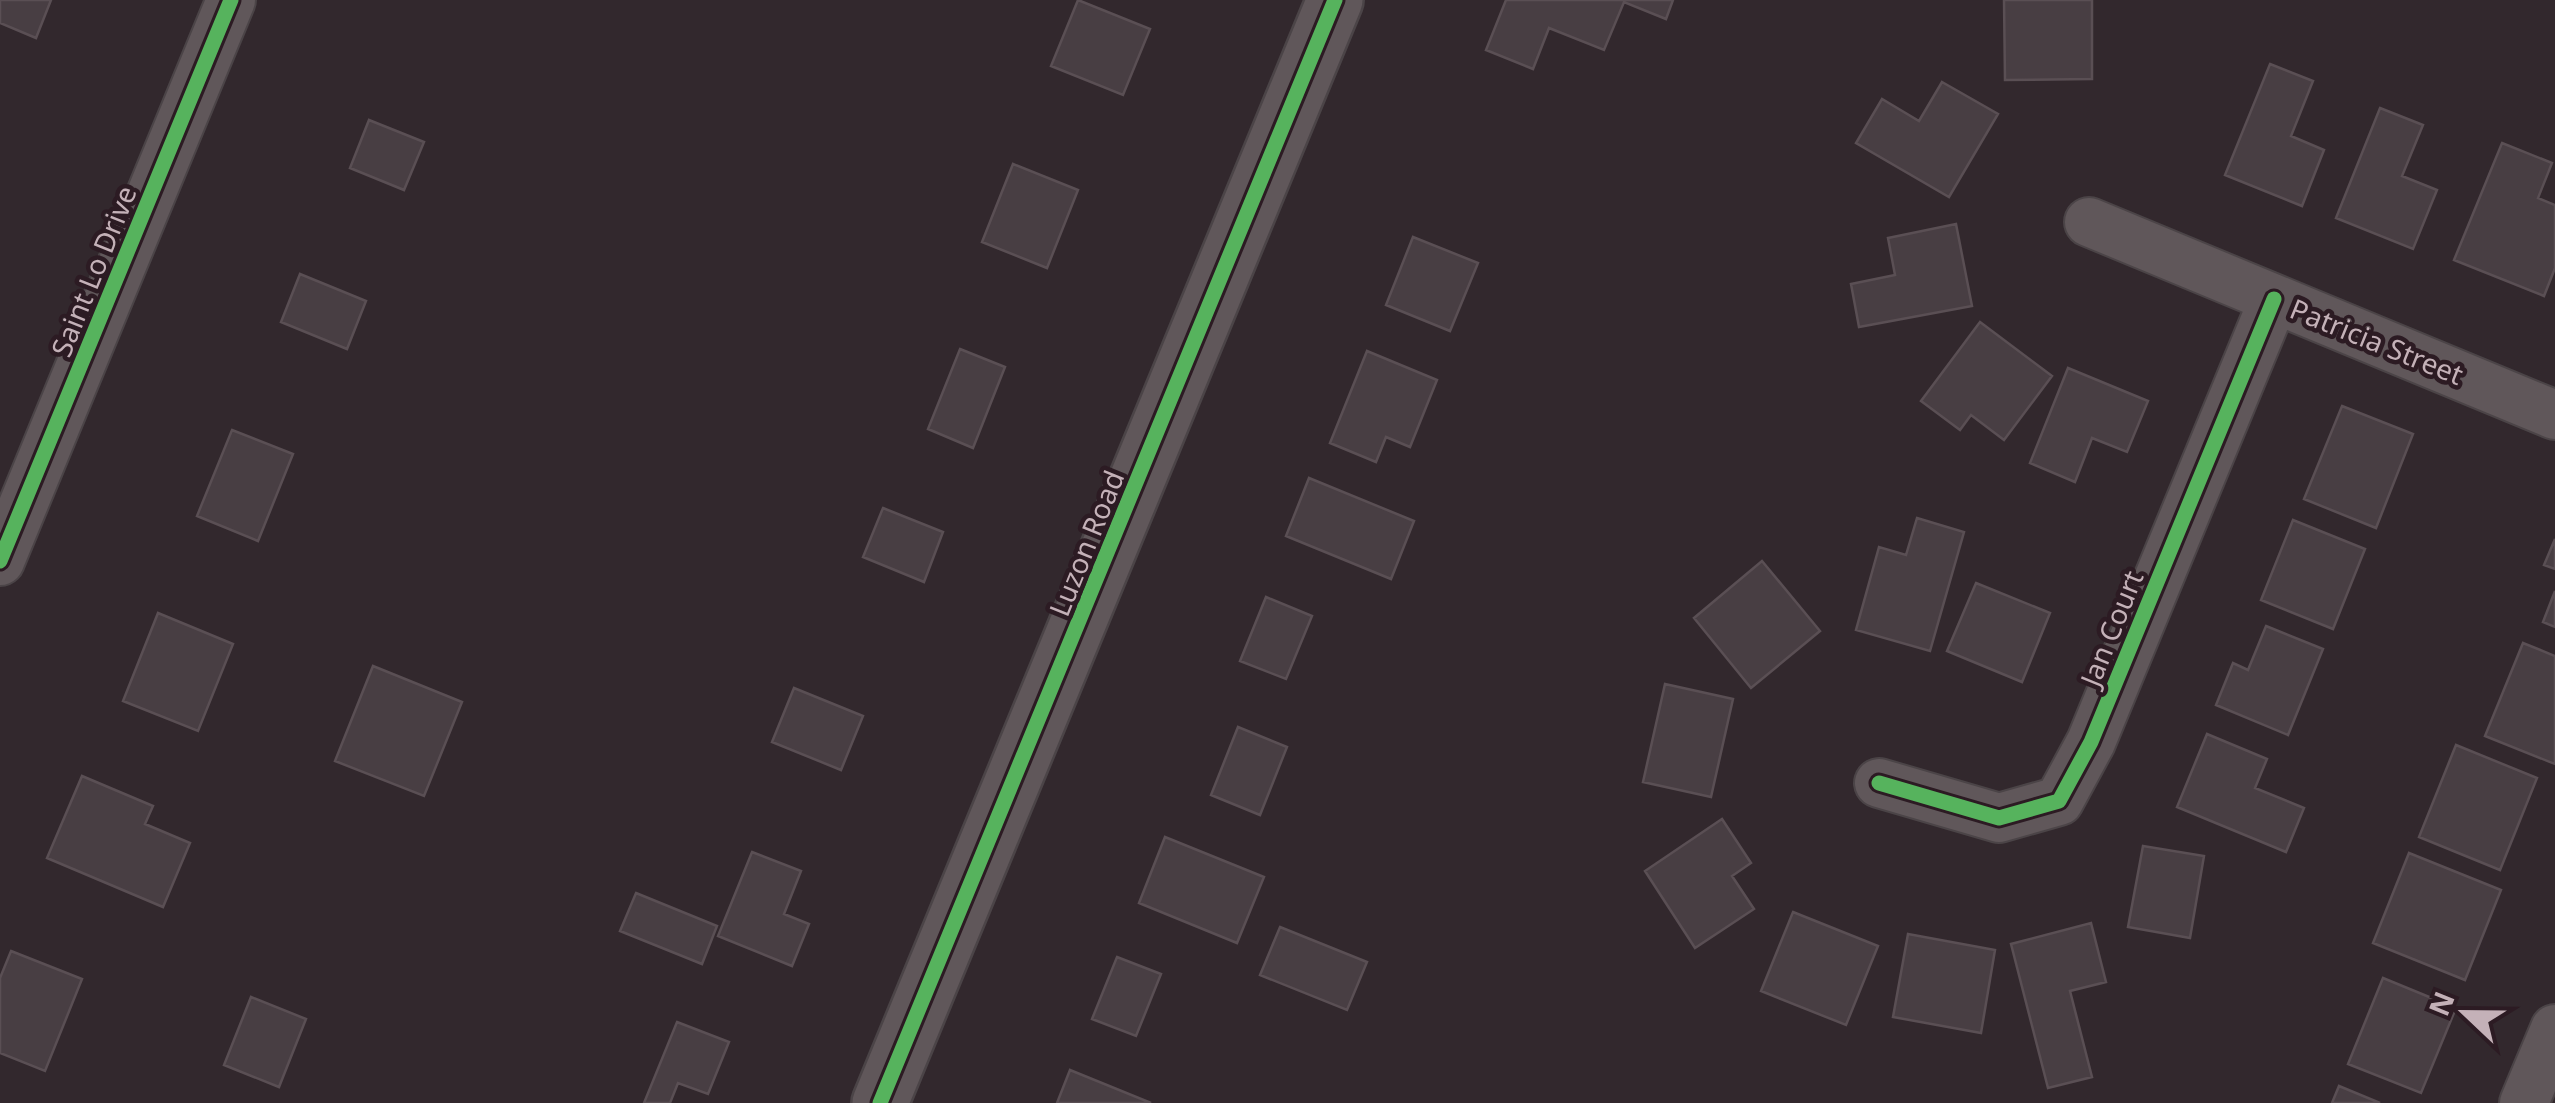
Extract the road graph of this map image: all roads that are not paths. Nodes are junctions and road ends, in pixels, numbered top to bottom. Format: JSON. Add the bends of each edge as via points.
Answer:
{"nodes":[{"id":1,"x":231,"y":0,"type":"edge"},
{"id":2,"x":1335,"y":0,"type":"edge"},
{"id":3,"x":2089,"y":222,"type":"dead end"},
{"id":4,"x":2274,"y":298,"type":"junction"},
{"id":5,"x":2555,"y":415,"type":"edge"},
{"id":6,"x":0,"y":561,"type":"edge"},
{"id":7,"x":1879,"y":782,"type":"dead end"},
{"id":8,"x":2555,"y":1030,"type":"edge"},
{"id":9,"x":880,"y":1103,"type":"edge"},
{"id":10,"x":2524,"y":1103,"type":"edge"}],
"edges":[{"from":1,"to":6,"type":"street","name":"Saint Lo Drive"},
{"from":2,"to":9,"type":"street","name":"Luzon Road"},
{"from":3,"to":4,"type":"street","name":"Patricia Street"},
{"from":4,"to":5,"type":"street","name":"Patricia Street"},
{"from":4,"to":7,"type":"street","name":"Jan Court","via":[[2091,742],[2059,802],[1999,818]]},
{"from":8,"to":10,"type":"street"}]}
